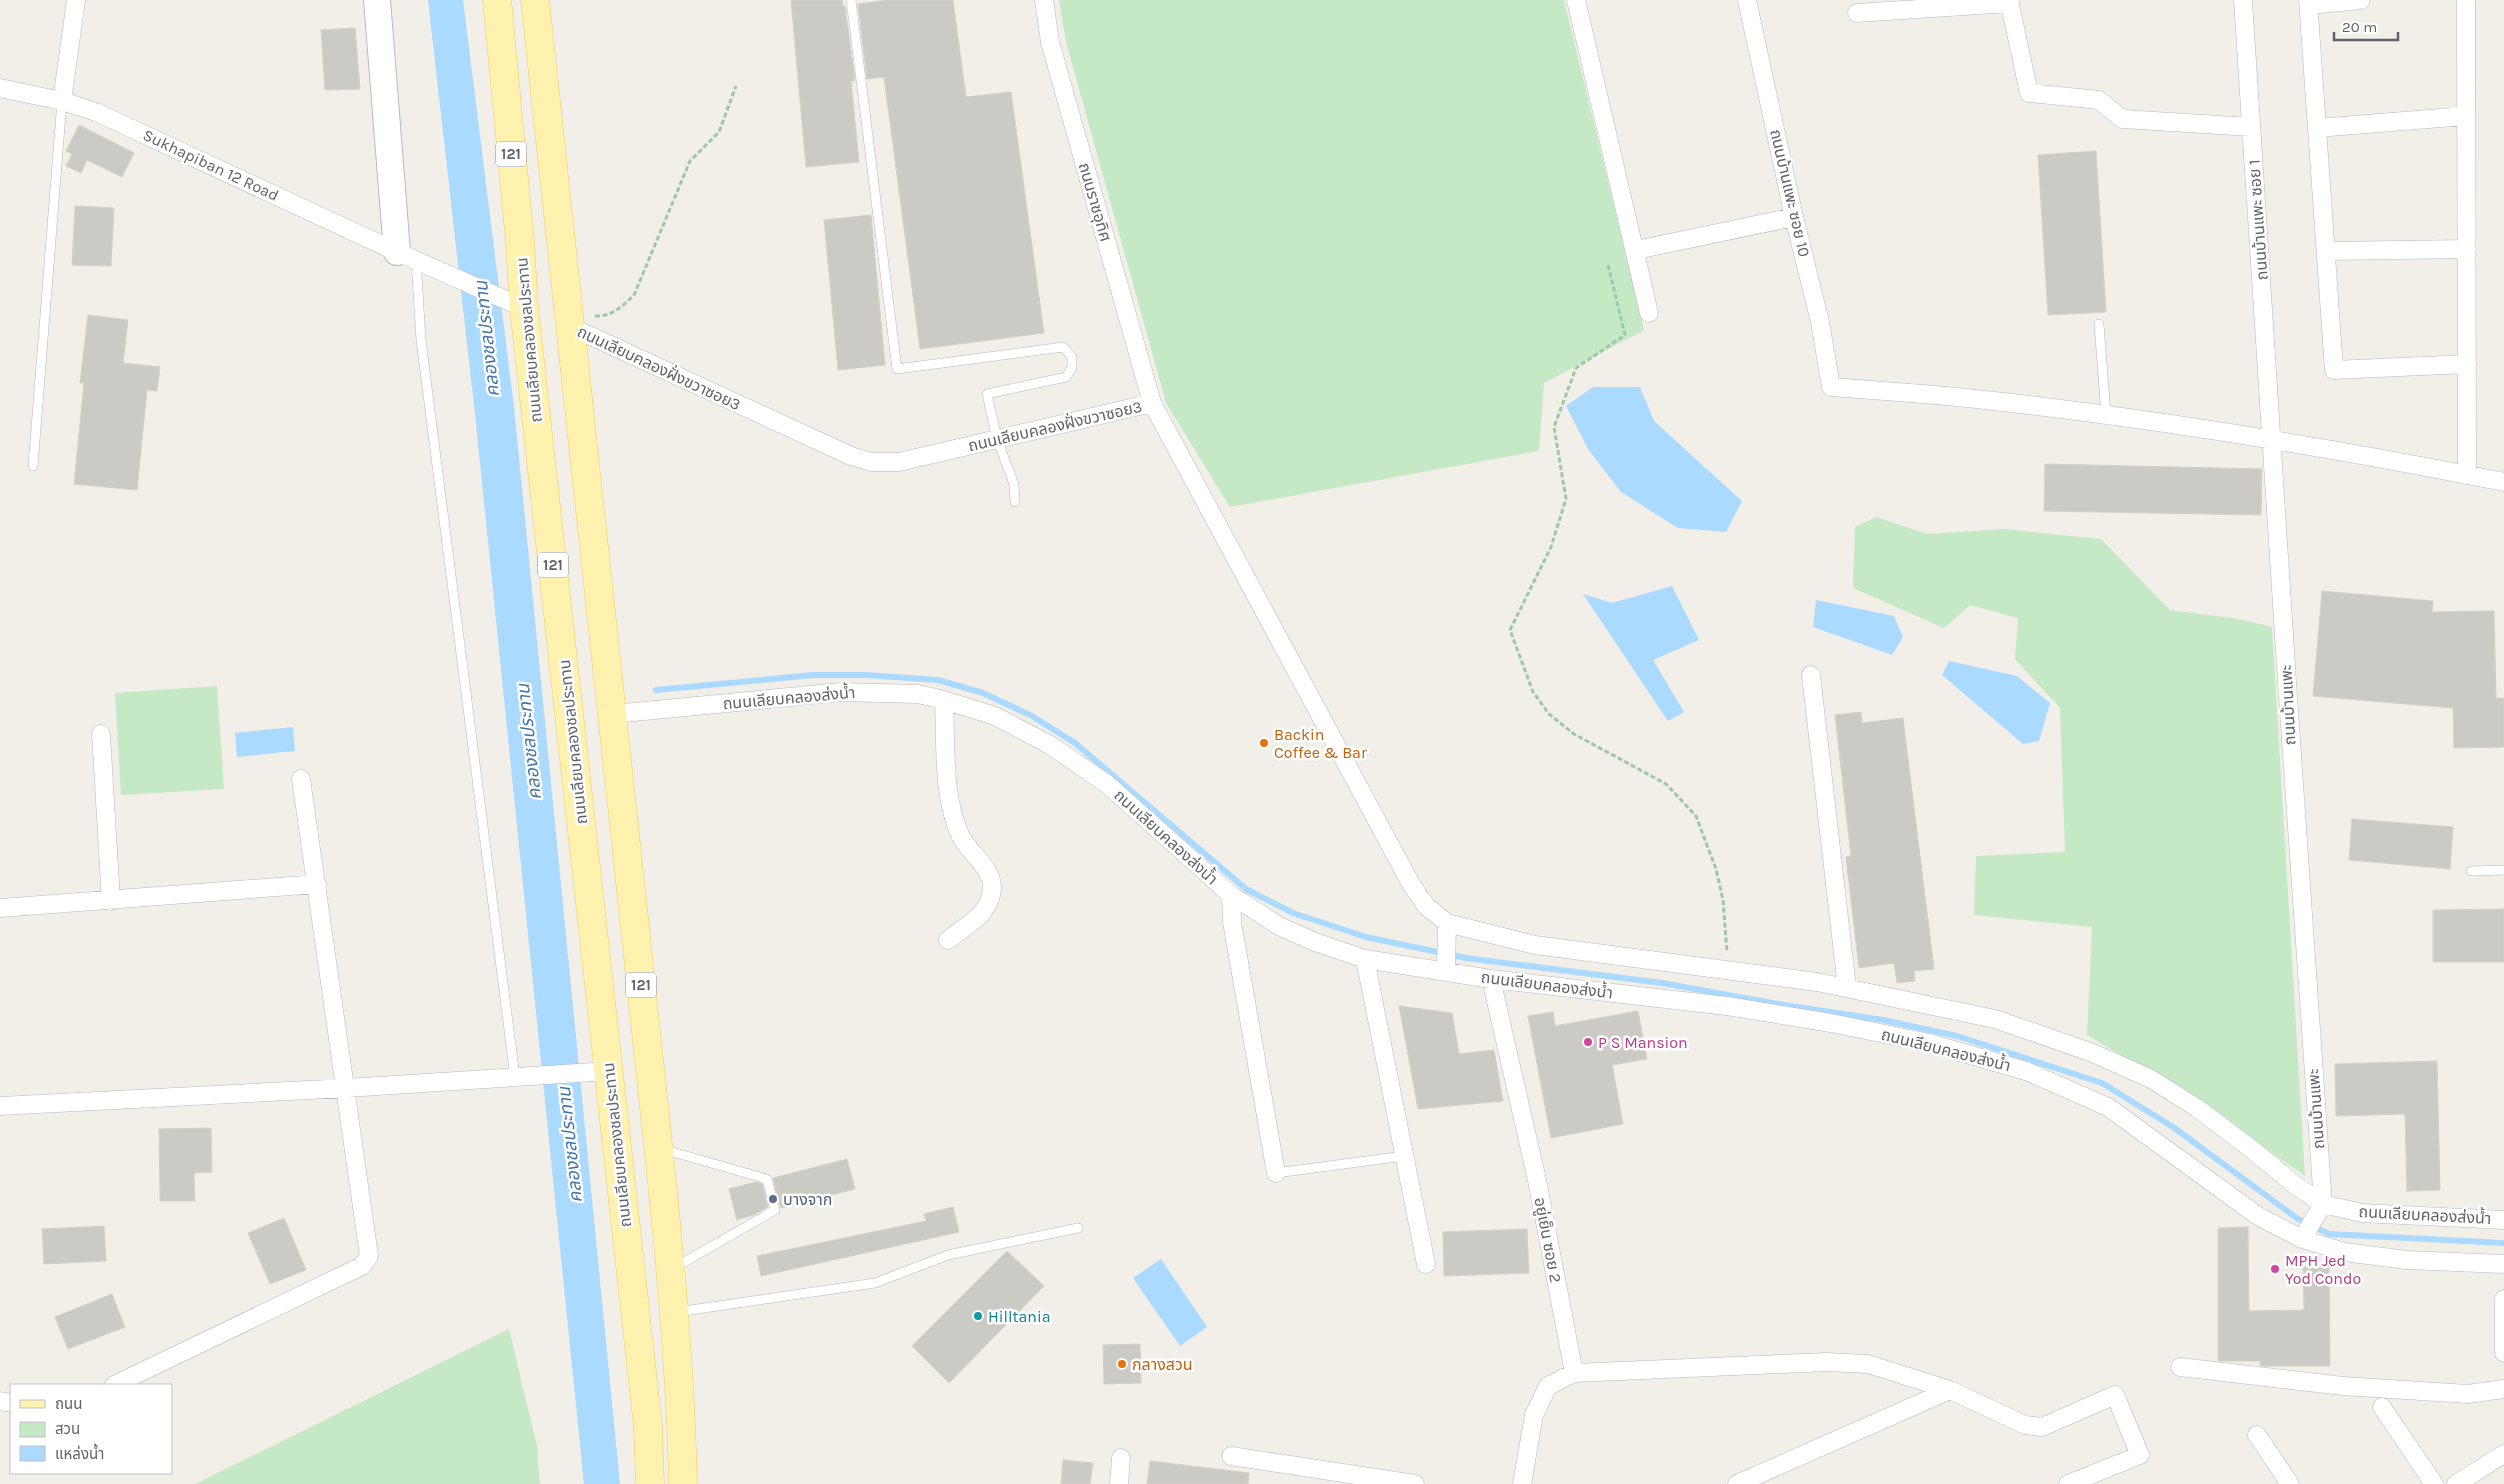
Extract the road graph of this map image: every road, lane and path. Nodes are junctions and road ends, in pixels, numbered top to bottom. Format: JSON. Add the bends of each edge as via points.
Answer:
{"nodes":[{"id":1,"x":76,"y":0,"type":"edge"},
{"id":2,"x":377,"y":0,"type":"edge"},
{"id":3,"x":497,"y":0,"type":"edge"},
{"id":4,"x":535,"y":0,"type":"edge"},
{"id":5,"x":851,"y":0,"type":"edge"},
{"id":6,"x":1044,"y":0,"type":"edge"},
{"id":7,"x":1576,"y":0,"type":"edge"},
{"id":8,"x":1747,"y":0,"type":"edge"},
{"id":9,"x":2243,"y":0,"type":"edge"},
{"id":10,"x":2361,"y":0,"type":"edge"},
{"id":11,"x":2466,"y":0,"type":"edge"},
{"id":12,"x":2009,"y":2,"type":"edge"},
{"id":13,"x":2308,"y":2,"type":"edge"},
{"id":14,"x":1857,"y":13,"type":"dead end"},
{"id":15,"x":736,"y":86,"type":"dead end"},
{"id":16,"x":0,"y":88,"type":"edge"},
{"id":17,"x":62,"y":101,"type":"junction"},
{"id":18,"x":2466,"y":116,"type":"junction"},
{"id":19,"x":2251,"y":127,"type":"junction"},
{"id":20,"x":2317,"y":128,"type":"junction"},
{"id":21,"x":1794,"y":216,"type":"junction"},
{"id":22,"x":520,"y":242,"type":"junction"},
{"id":23,"x":559,"y":242,"type":"junction"},
{"id":24,"x":2467,"y":248,"type":"junction"},
{"id":25,"x":1636,"y":250,"type":"junction"},
{"id":26,"x":2326,"y":251,"type":"junction"},
{"id":27,"x":407,"y":256,"type":"junction"},
{"id":28,"x":1608,"y":265,"type":"dead end"},
{"id":29,"x":524,"y":308,"type":"junction"},
{"id":30,"x":1649,"y":313,"type":"dead end"},
{"id":31,"x":568,"y":320,"type":"junction"},
{"id":32,"x":2100,"y":324,"type":"dead end"},
{"id":33,"x":572,"y":360,"type":"junction"},
{"id":34,"x":2467,"y":364,"type":"junction"},
{"id":35,"x":1152,"y":403,"type":"junction"},
{"id":36,"x":2106,"y":415,"type":"junction"},
{"id":37,"x":997,"y":439,"type":"junction"},
{"id":38,"x":2273,"y":440,"type":"junction"},
{"id":39,"x":33,"y":466,"type":"dead end"},
{"id":40,"x":543,"y":474,"type":"junction"},
{"id":41,"x":2467,"y":475,"type":"junction"},
{"id":42,"x":2504,"y":482,"type":"edge"},
{"id":43,"x":1015,"y":502,"type":"dead end"},
{"id":44,"x":1811,"y":675,"type":"dead end"},
{"id":45,"x":944,"y":700,"type":"junction"},
{"id":46,"x":613,"y":714,"type":"junction"},
{"id":47,"x":102,"y":734,"type":"dead end"},
{"id":48,"x":301,"y":780,"type":"dead end"},
{"id":49,"x":2504,"y":870,"type":"edge"},
{"id":50,"x":2471,"y":871,"type":"dead end"},
{"id":51,"x":317,"y":884,"type":"junction"},
{"id":52,"x":1231,"y":895,"type":"junction"},
{"id":53,"x":110,"y":901,"type":"junction"},
{"id":54,"x":0,"y":908,"type":"edge"},
{"id":55,"x":1447,"y":923,"type":"junction"},
{"id":56,"x":948,"y":940,"type":"dead end"},
{"id":57,"x":1364,"y":959,"type":"junction"},
{"id":58,"x":1729,"y":970,"type":"junction"},
{"id":59,"x":1446,"y":972,"type":"junction"},
{"id":60,"x":1491,"y":979,"type":"junction"},
{"id":61,"x":1847,"y":988,"type":"junction"},
{"id":62,"x":609,"y":1071,"type":"junction"},
{"id":63,"x":515,"y":1077,"type":"junction"},
{"id":64,"x":347,"y":1088,"type":"junction"},
{"id":65,"x":0,"y":1106,"type":"edge"},
{"id":66,"x":657,"y":1147,"type":"junction"},
{"id":67,"x":1404,"y":1156,"type":"junction"},
{"id":68,"x":1276,"y":1173,"type":"joint"},
{"id":69,"x":2323,"y":1204,"type":"junction"},
{"id":70,"x":2504,"y":1220,"type":"edge"},
{"id":71,"x":1078,"y":1228,"type":"dead end"},
{"id":72,"x":2302,"y":1239,"type":"junction"},
{"id":73,"x":1426,"y":1264,"type":"dead end"},
{"id":74,"x":2504,"y":1264,"type":"edge"},
{"id":75,"x":670,"y":1271,"type":"junction"},
{"id":76,"x":2504,"y":1299,"type":"edge"},
{"id":77,"x":674,"y":1313,"type":"junction"},
{"id":78,"x":2504,"y":1352,"type":"edge"},
{"id":79,"x":2180,"y":1367,"type":"dead end"},
{"id":80,"x":1574,"y":1373,"type":"junction"},
{"id":81,"x":116,"y":1384,"type":"edge"},
{"id":82,"x":2504,"y":1389,"type":"edge"},
{"id":83,"x":1950,"y":1390,"type":"junction"},
{"id":84,"x":2382,"y":1406,"type":"dead end"},
{"id":85,"x":2257,"y":1435,"type":"dead end"},
{"id":86,"x":2504,"y":1454,"type":"edge"},
{"id":87,"x":1231,"y":1456,"type":"dead end"},
{"id":88,"x":1121,"y":1458,"type":"dead end"},
{"id":89,"x":1761,"y":1479,"type":"edge"},
{"id":90,"x":650,"y":1484,"type":"edge"},
{"id":91,"x":684,"y":1484,"type":"edge"},
{"id":92,"x":1119,"y":1484,"type":"edge"},
{"id":93,"x":1415,"y":1484,"type":"edge"},
{"id":94,"x":1522,"y":1484,"type":"edge"},
{"id":95,"x":1737,"y":1484,"type":"edge"},
{"id":96,"x":2068,"y":1484,"type":"edge"},
{"id":97,"x":2290,"y":1484,"type":"edge"},
{"id":98,"x":2434,"y":1484,"type":"edge"},
{"id":99,"x":2456,"y":1484,"type":"edge"}],
"edges":[{"from":1,"to":17,"type":"street"},
{"from":2,"to":27,"type":"main road"},
{"from":3,"to":22,"type":"main road","name":"ถนนเลียบคลองชลประทาน","number":"121"},
{"from":4,"to":23,"type":"main road","number":"121"},
{"from":5,"to":37,"type":"lane","via":[[897,369],[1063,348],[1072,357],[1072,368],[1066,377],[987,394]]},
{"from":6,"to":35,"type":"street","name":"ถนนราชอุทิศ","via":[[1050,42]]},
{"from":7,"to":25,"type":"street"},
{"from":8,"to":21,"type":"street","name":"ถนนบ้านแพะ ซอย 10"},
{"from":9,"to":19,"type":"street","name":"ถนนบ้านแพะ ซอย 1"},
{"from":10,"to":13,"type":"street"},
{"from":11,"to":18,"type":"street"},
{"from":12,"to":14,"type":"street"},
{"from":12,"to":19,"type":"street","via":[[2029,93],[2100,100],[2122,119]]},
{"from":13,"to":20,"type":"street"},
{"from":15,"to":31,"type":"path","via":[[719,132],[690,160],[634,295],[621,308],[603,316]]},
{"from":16,"to":17,"type":"street","name":"Sukhapiban 12 Road"},
{"from":17,"to":27,"type":"street","name":"Sukhapiban 12 Road","via":[[96,112]]},
{"from":17,"to":39,"type":"lane"},
{"from":18,"to":20,"type":"street"},
{"from":18,"to":24,"type":"street"},
{"from":19,"to":38,"type":"street","name":"ถนนบ้านแพะ ซอย 1"},
{"from":20,"to":26,"type":"street"},
{"from":21,"to":25,"type":"street"},
{"from":21,"to":36,"type":"street","name":"ถนนบ้านแพะ ซอย 10","via":[[1820,322],[1831,386]]},
{"from":22,"to":23,"type":"main road","via":[[531,286],[539,296],[547,298],[558,292]]},
{"from":22,"to":29,"type":"main road","name":"ถนนเลียบคลองชลประทาน","number":"121"},
{"from":23,"to":31,"type":"main road","number":"121"},
{"from":24,"to":26,"type":"street"},
{"from":24,"to":34,"type":"street"},
{"from":25,"to":30,"type":"street"},
{"from":26,"to":34,"type":"street","via":[[2334,370]]},
{"from":27,"to":29,"type":"street","name":"Sukhapiban 12 Road"},
{"from":27,"to":63,"type":"lane","via":[[421,340]]},
{"from":28,"to":58,"type":"path","via":[[1625,335],[1576,368],[1554,427],[1566,499],[1551,548],[1510,630],[1533,692],[1549,714],[1574,734],[1666,784],[1696,816],[1716,869],[1723,900]]},
{"from":29,"to":40,"type":"main road","name":"ถนนเลียบคลองชลประทาน","number":"121"},
{"from":31,"to":33,"type":"main road","number":"121"},
{"from":31,"to":37,"type":"street","name":"ถนนเลียบคลองฝั่งขวาซอย3","via":[[850,456],[871,462],[900,462]]},
{"from":32,"to":36,"type":"lane"},
{"from":33,"to":40,"type":"main road","via":[[565,348],[557,351],[564,431]]},
{"from":33,"to":46,"type":"main road","number":"121"},
{"from":34,"to":41,"type":"street"},
{"from":35,"to":37,"type":"street","name":"ถนนเลียบคลองฝั่งขวาซอย3"},
{"from":35,"to":55,"type":"street","name":"ถนนเลียบคลองฝั่งขวาซอย3","via":[[1411,884],[1426,906]]},
{"from":36,"to":38,"type":"street"},
{"from":37,"to":43,"type":"lane","via":[[1014,484]]},
{"from":38,"to":41,"type":"street"},
{"from":38,"to":69,"type":"street","name":"ถนนบ้านแพะ","via":[[2295,825]]},
{"from":40,"to":62,"type":"main road","name":"ถนนเลียบคลองชลประทาน","number":"121"},
{"from":41,"to":42,"type":"street"},
{"from":44,"to":61,"type":"street"},
{"from":45,"to":46,"type":"street","name":"ถนนเลียบคลองส่งน้ำ","via":[[918,694],[842,692]]},
{"from":45,"to":52,"type":"street","name":"ถนนเลียบคลองส่งน้ำ","via":[[995,716],[1050,745],[1107,784]]},
{"from":45,"to":56,"type":"street","via":[[949,794],[962,837],[987,871],[992,887],[990,899],[979,918]]},
{"from":46,"to":66,"type":"main road","number":"121"},
{"from":47,"to":53,"type":"street"},
{"from":48,"to":51,"type":"street"},
{"from":49,"to":50,"type":"lane"},
{"from":51,"to":53,"type":"street"},
{"from":51,"to":64,"type":"street"},
{"from":52,"to":57,"type":"street","name":"ถนนเลียบคลองส่งน้ำ","via":[[1279,926]]},
{"from":52,"to":68,"type":"street","via":[[1232,922]]},
{"from":53,"to":54,"type":"street"},
{"from":55,"to":58,"type":"street","name":"ถนนเลียบคลองส่งน้ำ","via":[[1535,945]]},
{"from":55,"to":59,"type":"street"},
{"from":57,"to":59,"type":"street","name":"ถนนเลียบคลองส่งน้ำ"},
{"from":57,"to":67,"type":"street"},
{"from":58,"to":61,"type":"street","name":"ถนนเลียบคลองส่งน้ำ"},
{"from":59,"to":60,"type":"street","name":"ถนนเลียบคลองส่งน้ำ"},
{"from":60,"to":72,"type":"street","name":"ถนนเลียบคลองส่งน้ำ","via":[[1727,1006],[1831,1023],[1929,1043],[2026,1071],[2108,1107],[2258,1216]]},
{"from":60,"to":80,"type":"street","name":"อยู่เย็น ซอย 2","via":[[1536,1180]]},
{"from":61,"to":69,"type":"street","name":"ถนนเลียบคลองส่งน้ำ","via":[[1995,1019],[2093,1053],[2151,1079],[2197,1108]]},
{"from":62,"to":63,"type":"street"},
{"from":62,"to":90,"type":"main road","name":"ถนนเลียบคลองชลประทาน","number":"121","via":[[648,1427]]},
{"from":63,"to":64,"type":"street"},
{"from":64,"to":65,"type":"street"},
{"from":64,"to":81,"type":"street","via":[[369,1256],[362,1266]]},
{"from":66,"to":75,"type":"main road","number":"121"},
{"from":66,"to":75,"type":"lane","via":[[767,1180],[775,1210]]},
{"from":67,"to":68,"type":"lane"},
{"from":67,"to":73,"type":"street"},
{"from":69,"to":70,"type":"street","name":"ถนนเลียบคลองส่งน้ำ","via":[[2362,1213]]},
{"from":69,"to":72,"type":"street"},
{"from":71,"to":77,"type":"lane","via":[[948,1255],[875,1283]]},
{"from":72,"to":74,"type":"street","name":"ถนนเลียบคลองส่งน้ำ","via":[[2345,1252],[2406,1260]]},
{"from":75,"to":77,"type":"main road","number":"121"},
{"from":76,"to":78,"type":"street"},
{"from":77,"to":91,"type":"main road","number":"121"},
{"from":79,"to":82,"type":"street","via":[[2343,1386],[2468,1394]]},
{"from":80,"to":83,"type":"street","via":[[1826,1362],[1868,1364]]},
{"from":80,"to":94,"type":"street","via":[[1548,1386],[1534,1415]]},
{"from":83,"to":89,"type":"street"},
{"from":83,"to":96,"type":"street","via":[[2025,1424],[2042,1427],[2115,1395],[2140,1455]]},
{"from":84,"to":98,"type":"street"},
{"from":85,"to":97,"type":"street"},
{"from":86,"to":99,"type":"street"},
{"from":87,"to":93,"type":"street"},
{"from":88,"to":92,"type":"street"},
{"from":89,"to":95,"type":"street"}]}
